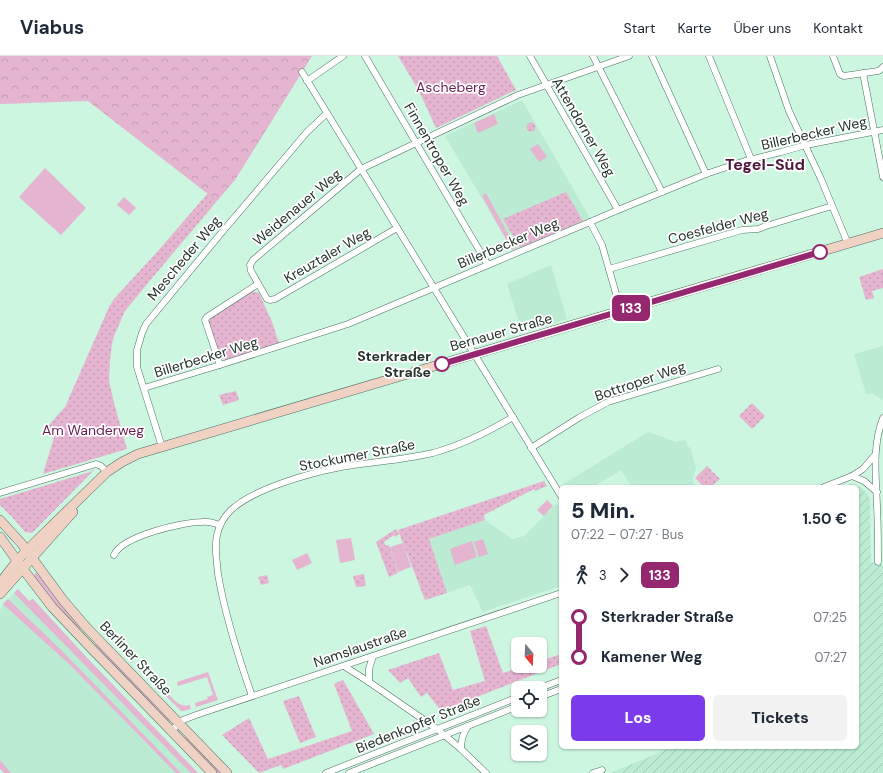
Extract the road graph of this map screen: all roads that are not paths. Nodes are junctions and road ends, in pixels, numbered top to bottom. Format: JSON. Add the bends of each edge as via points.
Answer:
{"nodes":[{"id":1,"x":343,"y":56,"type":"edge"},
{"id":2,"x":365,"y":56,"type":"edge"},
{"id":3,"x":530,"y":56,"type":"edge"},
{"id":4,"x":592,"y":56,"type":"edge"},
{"id":5,"x":629,"y":56,"type":"edge"},
{"id":6,"x":652,"y":56,"type":"edge"},
{"id":7,"x":709,"y":56,"type":"edge"},
{"id":8,"x":770,"y":56,"type":"edge"},
{"id":9,"x":833,"y":56,"type":"edge"},
{"id":10,"x":598,"y":66,"type":"junction"},
{"id":11,"x":883,"y":67,"type":"edge"},
{"id":12,"x":302,"y":72,"type":"dead end"},
{"id":13,"x":863,"y":74,"type":"junction"},
{"id":14,"x":307,"y":81,"type":"junction"},
{"id":15,"x":546,"y":85,"type":"junction"},
{"id":16,"x":326,"y":113,"type":"junction"},
{"id":17,"x":883,"y":130,"type":"edge"},
{"id":18,"x":874,"y":131,"type":"junction"},
{"id":19,"x":417,"y":144,"type":"junction"},
{"id":20,"x":806,"y":145,"type":"junction"},
{"id":21,"x":750,"y":159,"type":"junction"},
{"id":22,"x":361,"y":169,"type":"junction"},
{"id":23,"x":706,"y":174,"type":"junction"},
{"id":24,"x":883,"y":177,"type":"edge"},
{"id":25,"x":662,"y":192,"type":"junction"},
{"id":26,"x":832,"y":206,"type":"junction"},
{"id":27,"x":618,"y":210,"type":"junction"},
{"id":28,"x":590,"y":222,"type":"junction"},
{"id":29,"x":397,"y":228,"type":"junction"},
{"id":30,"x":883,"y":234,"type":"edge"},
{"id":31,"x":848,"y":244,"type":"junction"},
{"id":32,"x":488,"y":264,"type":"junction"},
{"id":33,"x":610,"y":269,"type":"junction"},
{"id":34,"x":258,"y":284,"type":"junction"},
{"id":35,"x":434,"y":288,"type":"junction"},
{"id":36,"x":621,"y":311,"type":"junction"},
{"id":37,"x":474,"y":354,"type":"junction"},
{"id":38,"x":220,"y":365,"type":"junction"},
{"id":39,"x":718,"y":369,"type":"dead end"},
{"id":40,"x":144,"y":388,"type":"junction"},
{"id":41,"x":513,"y":417,"type":"junction"},
{"id":42,"x":883,"y":418,"type":"edge"},
{"id":43,"x":162,"y":447,"type":"junction"},
{"id":44,"x":531,"y":448,"type":"junction"},
{"id":45,"x":875,"y":455,"type":"junction"},
{"id":46,"x":106,"y":473,"type":"junction"},
{"id":47,"x":852,"y":476,"type":"junction"},
{"id":48,"x":829,"y":485,"type":"edge"},
{"id":49,"x":877,"y":492,"type":"junction"},
{"id":50,"x":0,"y":493,"type":"edge"},
{"id":51,"x":559,"y":493,"type":"edge"},
{"id":52,"x":0,"y":520,"type":"edge"},
{"id":53,"x":220,"y":525,"type":"junction"},
{"id":54,"x":0,"y":537,"type":"edge"},
{"id":55,"x":30,"y":554,"type":"junction"},
{"id":56,"x":114,"y":555,"type":"dead end"},
{"id":57,"x":17,"y":561,"type":"junction"},
{"id":58,"x":878,"y":562,"type":"dead end"},
{"id":59,"x":23,"y":569,"type":"junction"},
{"id":60,"x":0,"y":583,"type":"edge"},
{"id":61,"x":0,"y":594,"type":"edge"},
{"id":62,"x":559,"y":594,"type":"edge"},
{"id":63,"x":373,"y":656,"type":"junction"},
{"id":64,"x":344,"y":666,"type":"junction"},
{"id":65,"x":559,"y":681,"type":"edge"},
{"id":66,"x":369,"y":682,"type":"junction"},
{"id":67,"x":547,"y":685,"type":"edge"},
{"id":68,"x":559,"y":690,"type":"edge"},
{"id":69,"x":547,"y":694,"type":"edge"},
{"id":70,"x":252,"y":696,"type":"junction"},
{"id":71,"x":511,"y":700,"type":"edge"},
{"id":72,"x":511,"y":709,"type":"edge"},
{"id":73,"x":465,"y":718,"type":"junction"},
{"id":74,"x":179,"y":723,"type":"junction"},
{"id":75,"x":468,"y":726,"type":"junction"},
{"id":76,"x":437,"y":729,"type":"junction"},
{"id":77,"x":171,"y":731,"type":"junction"},
{"id":78,"x":444,"y":736,"type":"junction"},
{"id":79,"x":461,"y":748,"type":"junction"},
{"id":80,"x":602,"y":770,"type":"dead end"},
{"id":81,"x":212,"y":773,"type":"edge"},
{"id":82,"x":227,"y":773,"type":"edge"},
{"id":83,"x":326,"y":773,"type":"edge"},
{"id":84,"x":349,"y":773,"type":"edge"},
{"id":85,"x":486,"y":773,"type":"edge"},
{"id":86,"x":593,"y":773,"type":"edge"}],
"edges":[{"from":1,"to":14,"type":"street"},
{"from":2,"to":19,"type":"street","name":"Finnentroper Weg"},
{"from":3,"to":15,"type":"street","name":"Attendorner Weg"},
{"from":4,"to":10,"type":"street"},
{"from":5,"to":10,"type":"street","name":"Weidenauer Weg"},
{"from":6,"to":23,"type":"street"},
{"from":7,"to":21,"type":"street"},
{"from":8,"to":20,"type":"street","via":[[789,111]]},
{"from":9,"to":13,"type":"street","via":[[841,76]]},
{"from":10,"to":15,"type":"street","name":"Weidenauer Weg"},
{"from":10,"to":25,"type":"street"},
{"from":11,"to":13,"type":"street","via":[[878,71]]},
{"from":12,"to":14,"type":"street"},
{"from":13,"to":18,"type":"street"},
{"from":14,"to":16,"type":"street"},
{"from":15,"to":19,"type":"street","name":"Weidenauer Weg","via":[[518,95]]},
{"from":15,"to":27,"type":"street","name":"Attendorner Weg"},
{"from":16,"to":22,"type":"street"},
{"from":16,"to":40,"type":"street","name":"Mescheder Weg","via":[[307,132],[146,324],[137,350],[138,367]]},
{"from":17,"to":18,"type":"street","name":"Billerbecker Weg"},
{"from":18,"to":20,"type":"street","name":"Billerbecker Weg"},
{"from":18,"to":24,"type":"street"},
{"from":19,"to":22,"type":"street","name":"Weidenauer Weg"},
{"from":19,"to":32,"type":"street","name":"Finnentroper Weg"},
{"from":20,"to":21,"type":"street","name":"Billerbecker Weg"},
{"from":20,"to":26,"type":"street"},
{"from":21,"to":23,"type":"street","name":"Billerbecker Weg"},
{"from":22,"to":29,"type":"street"},
{"from":22,"to":34,"type":"street","name":"Weidenauer Weg","via":[[253,260],[250,265],[251,271]]},
{"from":23,"to":25,"type":"street","name":"Billerbecker Weg"},
{"from":25,"to":27,"type":"street","name":"Billerbecker Weg"},
{"from":26,"to":31,"type":"street"},
{"from":26,"to":33,"type":"street","name":"Coesfelder Weg"},
{"from":27,"to":28,"type":"street","name":"Billerbecker Weg"},
{"from":28,"to":32,"type":"street","name":"Billerbecker Weg"},
{"from":28,"to":33,"type":"street","via":[[602,245]]},
{"from":29,"to":34,"type":"street","name":"Kreuztaler Weg","via":[[275,299],[268,299]]},
{"from":29,"to":35,"type":"street"},
{"from":30,"to":31,"type":"main road","name":"Bernauer Straße"},
{"from":31,"to":36,"type":"main road","name":"Bernauer Straße"},
{"from":32,"to":35,"type":"street","name":"Billerbecker Weg"},
{"from":33,"to":36,"type":"street"},
{"from":34,"to":38,"type":"street","via":[[204,320]]},
{"from":35,"to":37,"type":"street"},
{"from":35,"to":38,"type":"street","name":"Billerbecker Weg","via":[[348,324]]},
{"from":36,"to":37,"type":"main road","name":"Bernauer Straße"},
{"from":37,"to":41,"type":"street"},
{"from":37,"to":43,"type":"main road","name":"Bernauer Straße"},
{"from":38,"to":40,"type":"street","name":"Billerbecker Weg"},
{"from":39,"to":44,"type":"street","name":"Bottroper Weg","via":[[608,402]]},
{"from":40,"to":43,"type":"street","name":"Mescheder Weg"},
{"from":41,"to":44,"type":"street"},
{"from":41,"to":53,"type":"street","name":"Stockumer Straße","via":[[483,435],[435,452],[408,459],[340,468],[290,480],[240,503],[230,511]]},
{"from":42,"to":45,"type":"street"},
{"from":43,"to":46,"type":"main road","name":"Bernauer Straße","via":[[138,454]]},
{"from":44,"to":51,"type":"street"},
{"from":45,"to":47,"type":"street","via":[[863,469]]},
{"from":45,"to":49,"type":"street"},
{"from":46,"to":50,"type":"street","via":[[96,464]]},
{"from":46,"to":55,"type":"main road","name":"Bernauer Straße"},
{"from":47,"to":48,"type":"street"},
{"from":47,"to":49,"type":"street","via":[[864,481]]},
{"from":49,"to":58,"type":"street"},
{"from":52,"to":55,"type":"main road","name":"Berliner Straße"},
{"from":53,"to":56,"type":"street","via":[[203,522],[166,528],[126,544]]},
{"from":53,"to":70,"type":"street","name":"Stockumer Straße","via":[[216,548],[220,585]]},
{"from":54,"to":57,"type":"main road","name":"Berliner Straße"},
{"from":55,"to":57,"type":"main road"},
{"from":55,"to":59,"type":"main road"},
{"from":55,"to":74,"type":"main road","name":"Berliner Straße","via":[[86,627]]},
{"from":57,"to":59,"type":"main road","name":"Berliner Straße"},
{"from":57,"to":60,"type":"main road"},
{"from":59,"to":61,"type":"main road"},
{"from":59,"to":77,"type":"main road","name":"Berliner Straße","via":[[52,607]]},
{"from":62,"to":63,"type":"street","name":"Namslaustraße"},
{"from":63,"to":64,"type":"street","name":"Namslaustraße"},
{"from":63,"to":66,"type":"street","via":[[369,668]]},
{"from":64,"to":66,"type":"street"},
{"from":64,"to":70,"type":"street","name":"Namslaustraße"},
{"from":65,"to":67,"type":"street"},
{"from":66,"to":76,"type":"street"},
{"from":68,"to":69,"type":"street"},
{"from":70,"to":74,"type":"street","name":"Namslaustraße"},
{"from":71,"to":73,"type":"street","name":"Biedenkopfer Straße"},
{"from":72,"to":75,"type":"street","name":"Biedenkopfer Straße"},
{"from":73,"to":75,"type":"street"},
{"from":73,"to":76,"type":"street","name":"Biedenkopfer Straße"},
{"from":74,"to":77,"type":"street","name":"Namslaustraße"},
{"from":74,"to":82,"type":"main road","name":"Berliner Straße"},
{"from":75,"to":78,"type":"street","name":"Biedenkopfer Straße"},
{"from":75,"to":79,"type":"street"},
{"from":76,"to":78,"type":"street"},
{"from":76,"to":83,"type":"street","name":"Biedenkopfer Straße"},
{"from":77,"to":81,"type":"main road","name":"Berliner Straße"},
{"from":78,"to":79,"type":"street"},
{"from":78,"to":84,"type":"street","name":"Biedenkopfer Straße"},
{"from":79,"to":85,"type":"street"},
{"from":80,"to":86,"type":"street"}]}
